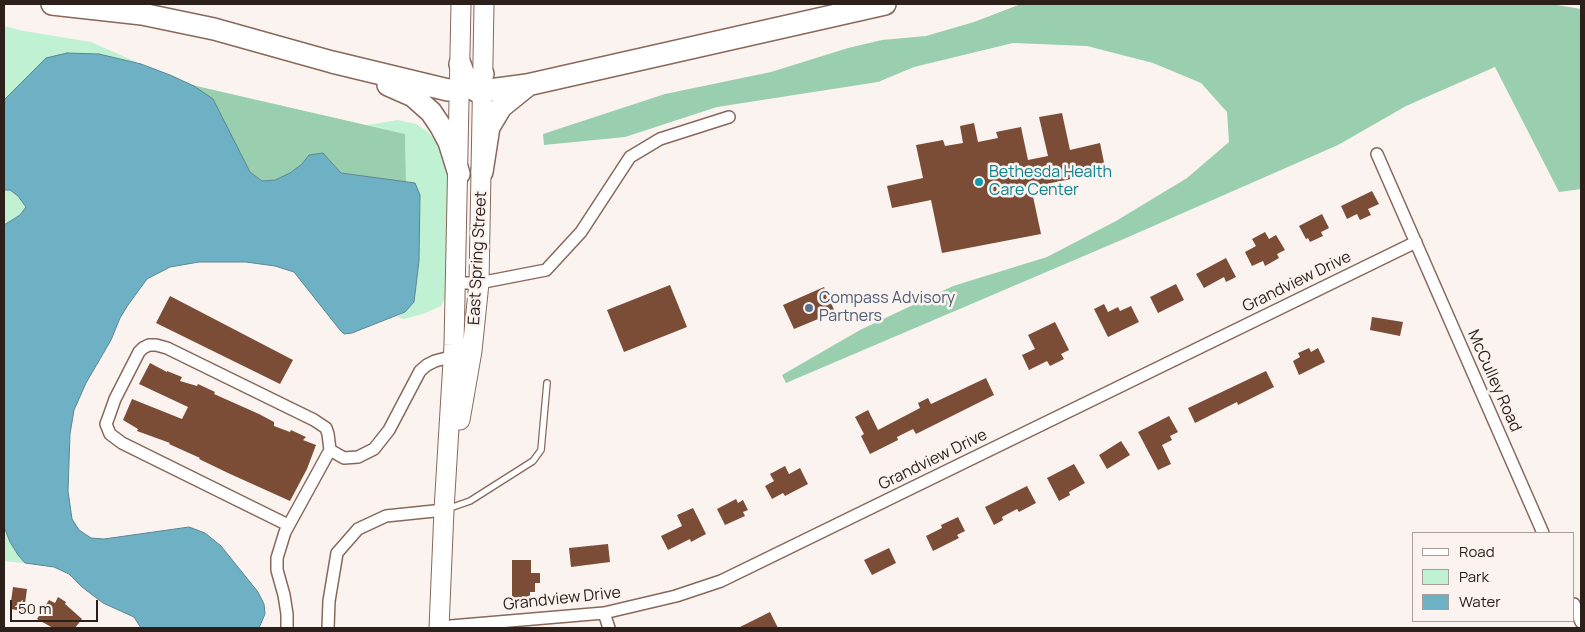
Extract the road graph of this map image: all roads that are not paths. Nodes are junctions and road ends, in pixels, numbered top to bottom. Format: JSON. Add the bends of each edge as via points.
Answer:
{"nodes":[{"id":1,"x":52,"y":4,"type":"edge"},
{"id":2,"x":461,"y":4,"type":"edge"},
{"id":3,"x":484,"y":4,"type":"edge"},
{"id":4,"x":885,"y":4,"type":"edge"},
{"id":5,"x":332,"y":62,"type":"junction"},
{"id":6,"x":460,"y":64,"type":"joint"},
{"id":7,"x":474,"y":85,"type":"junction"},
{"id":8,"x":527,"y":85,"type":"junction"},
{"id":9,"x":729,"y":117,"type":"dead end"},
{"id":10,"x":1377,"y":154,"type":"dead end"},
{"id":11,"x":482,"y":172,"type":"junction"},
{"id":12,"x":459,"y":174,"type":"junction"},
{"id":13,"x":1416,"y":242,"type":"junction"},
{"id":14,"x":456,"y":283,"type":"junction"},
{"id":15,"x":479,"y":283,"type":"junction"},
{"id":16,"x":454,"y":356,"type":"junction"},
{"id":17,"x":547,"y":382,"type":"dead end"},
{"id":18,"x":330,"y":450,"type":"junction"},
{"id":19,"x":444,"y":510,"type":"junction"},
{"id":20,"x":288,"y":525,"type":"junction"},
{"id":21,"x":1543,"y":532,"type":"edge"},
{"id":22,"x":1575,"y":607,"type":"edge"},
{"id":23,"x":604,"y":613,"type":"junction"},
{"id":24,"x":1581,"y":622,"type":"edge"},
{"id":25,"x":287,"y":628,"type":"edge"},
{"id":26,"x":328,"y":628,"type":"edge"},
{"id":27,"x":439,"y":628,"type":"edge"},
{"id":28,"x":609,"y":628,"type":"edge"}],
"edges":[{"from":1,"to":5,"type":"highway","via":[[142,14],[214,29]]},
{"from":2,"to":6,"type":"main road"},
{"from":3,"to":7,"type":"main road","name":"East Spring Street"},
{"from":4,"to":8,"type":"highway"},
{"from":5,"to":7,"type":"highway","via":[[448,90]]},
{"from":5,"to":12,"type":"highway","via":[[400,90],[423,104],[449,142]]},
{"from":6,"to":7,"type":"highway","via":[[465,79]]},
{"from":7,"to":8,"type":"highway"},
{"from":7,"to":11,"type":"main road","name":"East Spring Street"},
{"from":7,"to":12,"type":"main road","name":"East Spring Street"},
{"from":8,"to":11,"type":"highway","via":[[501,106],[489,127]]},
{"from":9,"to":15,"type":"street","via":[[660,140],[630,157],[581,232],[546,270]]},
{"from":10,"to":13,"type":"street","name":"McCulley Road"},
{"from":11,"to":15,"type":"main road","name":"East Spring Street"},
{"from":12,"to":14,"type":"main road","name":"East Spring Street"},
{"from":13,"to":21,"type":"street","name":"McCulley Road"},
{"from":13,"to":23,"type":"street","name":"Grandview Drive","via":[[721,580],[676,596]]},
{"from":14,"to":15,"type":"street"},
{"from":14,"to":16,"type":"main road","name":"East Spring Street"},
{"from":15,"to":19,"type":"main road","name":"East Spring Street","via":[[472,351]]},
{"from":16,"to":18,"type":"street","via":[[435,361],[420,371],[389,430],[374,449],[358,457],[344,458]]},
{"from":16,"to":19,"type":"main road","name":"East Spring Street"},
{"from":17,"to":19,"type":"lane","via":[[541,450],[533,461],[470,501]]},
{"from":18,"to":20,"type":"street"},
{"from":18,"to":20,"type":"street","via":[[326,428],[314,420],[166,348],[149,346],[139,352],[108,416],[106,424],[110,434],[122,443]]},
{"from":19,"to":26,"type":"street","via":[[386,516],[358,529],[337,553]]},
{"from":19,"to":27,"type":"main road","name":"East Spring Street"},
{"from":20,"to":25,"type":"street","via":[[277,558]]},
{"from":22,"to":24,"type":"street"},
{"from":23,"to":27,"type":"street","name":"Grandview Drive"},
{"from":23,"to":28,"type":"street"}]}
